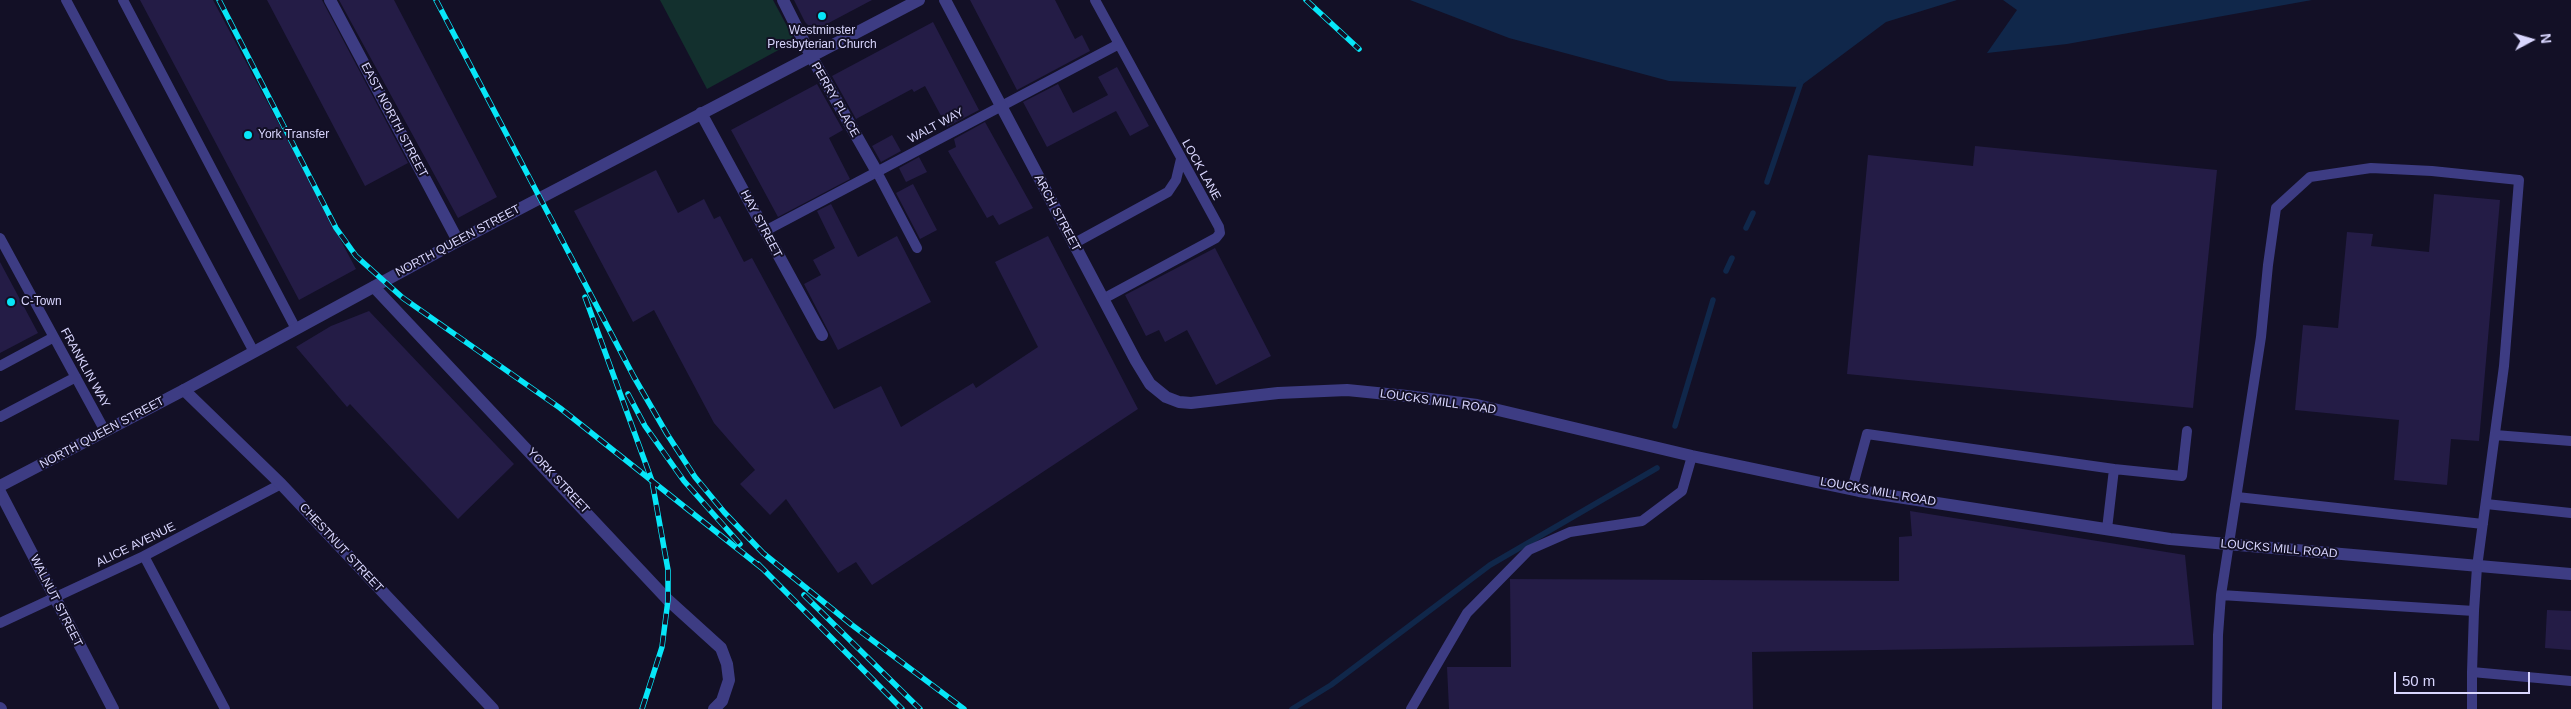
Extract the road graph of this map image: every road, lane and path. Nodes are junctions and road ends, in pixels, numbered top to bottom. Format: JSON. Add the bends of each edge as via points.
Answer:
{"nodes":[{"id":1,"x":66,"y":0,"type":"edge"},
{"id":2,"x":123,"y":0,"type":"edge"},
{"id":3,"x":330,"y":0,"type":"edge"},
{"id":4,"x":783,"y":0,"type":"edge"},
{"id":5,"x":919,"y":0,"type":"edge"},
{"id":6,"x":945,"y":0,"type":"edge"},
{"id":7,"x":1095,"y":0,"type":"edge"},
{"id":8,"x":1119,"y":44,"type":"junction"},
{"id":9,"x":811,"y":56,"type":"junction"},
{"id":10,"x":1000,"y":105,"type":"junction"},
{"id":11,"x":702,"y":113,"type":"junction"},
{"id":12,"x":1181,"y":159,"type":"junction"},
{"id":13,"x":876,"y":172,"type":"junction"},
{"id":14,"x":765,"y":231,"type":"junction"},
{"id":15,"x":0,"y":238,"type":"edge"},
{"id":16,"x":458,"y":241,"type":"junction"},
{"id":17,"x":1073,"y":244,"type":"junction"},
{"id":18,"x":917,"y":248,"type":"dead end"},
{"id":19,"x":374,"y":287,"type":"junction"},
{"id":20,"x":1103,"y":299,"type":"junction"},
{"id":21,"x":296,"y":329,"type":"junction"},
{"id":22,"x":822,"y":335,"type":"dead end"},
{"id":23,"x":54,"y":337,"type":"junction"},
{"id":24,"x":254,"y":352,"type":"junction"},
{"id":25,"x":0,"y":366,"type":"edge"},
{"id":26,"x":76,"y":377,"type":"junction"},
{"id":27,"x":184,"y":390,"type":"junction"},
{"id":28,"x":1191,"y":403,"type":"joint"},
{"id":29,"x":0,"y":417,"type":"edge"},
{"id":30,"x":105,"y":431,"type":"junction"},
{"id":31,"x":2187,"y":431,"type":"dead end"},
{"id":32,"x":2495,"y":435,"type":"junction"},
{"id":33,"x":2571,"y":441,"type":"edge"},
{"id":34,"x":1692,"y":456,"type":"junction"},
{"id":35,"x":2114,"y":469,"type":"junction"},
{"id":36,"x":281,"y":484,"type":"junction"},
{"id":37,"x":0,"y":486,"type":"edge"},
{"id":38,"x":1852,"y":489,"type":"junction"},
{"id":39,"x":0,"y":492,"type":"edge"},
{"id":40,"x":2237,"y":497,"type":"junction"},
{"id":41,"x":2486,"y":504,"type":"junction"},
{"id":42,"x":2571,"y":513,"type":"edge"},
{"id":43,"x":2483,"y":524,"type":"junction"},
{"id":44,"x":2107,"y":529,"type":"junction"},
{"id":45,"x":2230,"y":544,"type":"junction"},
{"id":46,"x":144,"y":556,"type":"junction"},
{"id":47,"x":2477,"y":566,"type":"junction"},
{"id":48,"x":2571,"y":574,"type":"edge"},
{"id":49,"x":2221,"y":595,"type":"junction"},
{"id":50,"x":54,"y":598,"type":"junction"},
{"id":51,"x":2474,"y":611,"type":"junction"},
{"id":52,"x":0,"y":623,"type":"edge"},
{"id":53,"x":2472,"y":672,"type":"junction"},
{"id":54,"x":2571,"y":681,"type":"edge"},
{"id":55,"x":113,"y":709,"type":"edge"},
{"id":56,"x":225,"y":709,"type":"edge"},
{"id":57,"x":493,"y":709,"type":"edge"},
{"id":58,"x":714,"y":709,"type":"edge"},
{"id":59,"x":1411,"y":709,"type":"edge"},
{"id":60,"x":2217,"y":709,"type":"edge"},
{"id":61,"x":2472,"y":709,"type":"edge"}],
"edges":[{"from":1,"to":24,"type":"lane"},
{"from":2,"to":21,"type":"lane"},
{"from":3,"to":16,"type":"street","name":"EAST NORTH STREET"},
{"from":4,"to":9,"type":"street","name":"PERRY PLACE"},
{"from":5,"to":9,"type":"street","name":"NORTH QUEEN STREET"},
{"from":6,"to":10,"type":"street","name":"ARCH STREET"},
{"from":7,"to":8,"type":"lane","name":"LOCK LANE"},
{"from":8,"to":10,"type":"lane","name":"WALT WAY"},
{"from":8,"to":12,"type":"lane","name":"LOCK LANE"},
{"from":9,"to":11,"type":"street","name":"NORTH QUEEN STREET"},
{"from":9,"to":13,"type":"street","name":"PERRY PLACE"},
{"from":10,"to":13,"type":"lane","name":"WALT WAY"},
{"from":10,"to":17,"type":"street","name":"ARCH STREET"},
{"from":11,"to":14,"type":"street","name":"HAY STREET"},
{"from":11,"to":16,"type":"street","name":"NORTH QUEEN STREET"},
{"from":12,"to":17,"type":"lane","via":[[1176,180],[1168,192]]},
{"from":12,"to":20,"type":"lane","name":"LOCK LANE","via":[[1220,233]]},
{"from":13,"to":14,"type":"lane","name":"WALT WAY"},
{"from":13,"to":18,"type":"lane"},
{"from":14,"to":22,"type":"street","name":"HAY STREET"},
{"from":15,"to":23,"type":"lane","name":"FRANKLIN WAY"},
{"from":16,"to":19,"type":"street","name":"NORTH QUEEN STREET"},
{"from":17,"to":20,"type":"street","name":"ARCH STREET"},
{"from":19,"to":21,"type":"street","name":"NORTH QUEEN STREET"},
{"from":19,"to":58,"type":"street","name":"YORK STREET","via":[[668,600],[721,648],[729,680],[722,701]]},
{"from":20,"to":28,"type":"street","name":"ARCH STREET","via":[[1150,384],[1166,397]]},
{"from":21,"to":24,"type":"street","name":"NORTH QUEEN STREET"},
{"from":23,"to":25,"type":"lane"},
{"from":23,"to":26,"type":"lane","name":"FRANKLIN WAY"},
{"from":24,"to":27,"type":"street","name":"NORTH QUEEN STREET"},
{"from":26,"to":29,"type":"lane"},
{"from":26,"to":30,"type":"lane","name":"FRANKLIN WAY"},
{"from":27,"to":30,"type":"street","name":"NORTH QUEEN STREET"},
{"from":27,"to":36,"type":"street","name":"CHESTNUT STREET"},
{"from":28,"to":34,"type":"street","name":"LOUCKS MILL ROAD","via":[[1278,393],[1347,390],[1407,396],[1477,405]]},
{"from":30,"to":37,"type":"street","name":"NORTH QUEEN STREET"},
{"from":31,"to":35,"type":"lane","via":[[2182,476]]},
{"from":32,"to":33,"type":"lane"},
{"from":32,"to":40,"type":"lane","via":[[2519,180],[2371,168],[2310,177],[2276,208]]},
{"from":32,"to":41,"type":"lane"},
{"from":34,"to":38,"type":"street","name":"LOUCKS MILL ROAD"},
{"from":34,"to":59,"type":"lane","via":[[1682,491],[1642,521],[1570,532],[1529,550],[1467,613]]},
{"from":35,"to":38,"type":"lane","via":[[1867,434]]},
{"from":35,"to":44,"type":"lane"},
{"from":36,"to":46,"type":"lane","name":"ALICE AVENUE"},
{"from":36,"to":57,"type":"street","name":"CHESTNUT STREET"},
{"from":38,"to":44,"type":"street","name":"LOUCKS MILL ROAD"},
{"from":39,"to":50,"type":"street","name":"WALNUT STREET"},
{"from":40,"to":43,"type":"lane"},
{"from":40,"to":45,"type":"lane"},
{"from":41,"to":42,"type":"lane"},
{"from":41,"to":43,"type":"lane"},
{"from":43,"to":47,"type":"lane"},
{"from":44,"to":45,"type":"street","name":"LOUCKS MILL ROAD"},
{"from":45,"to":47,"type":"street","name":"LOUCKS MILL ROAD"},
{"from":45,"to":49,"type":"lane"},
{"from":46,"to":50,"type":"lane","name":"ALICE AVENUE"},
{"from":46,"to":56,"type":"lane"},
{"from":47,"to":48,"type":"street","name":"LOUCKS MILL ROAD"},
{"from":47,"to":51,"type":"lane"},
{"from":49,"to":51,"type":"lane"},
{"from":49,"to":60,"type":"lane"},
{"from":50,"to":52,"type":"lane","name":"ALICE AVENUE"},
{"from":50,"to":55,"type":"street","name":"WALNUT STREET"},
{"from":51,"to":53,"type":"lane"},
{"from":53,"to":54,"type":"lane"},
{"from":53,"to":61,"type":"lane"}]}
